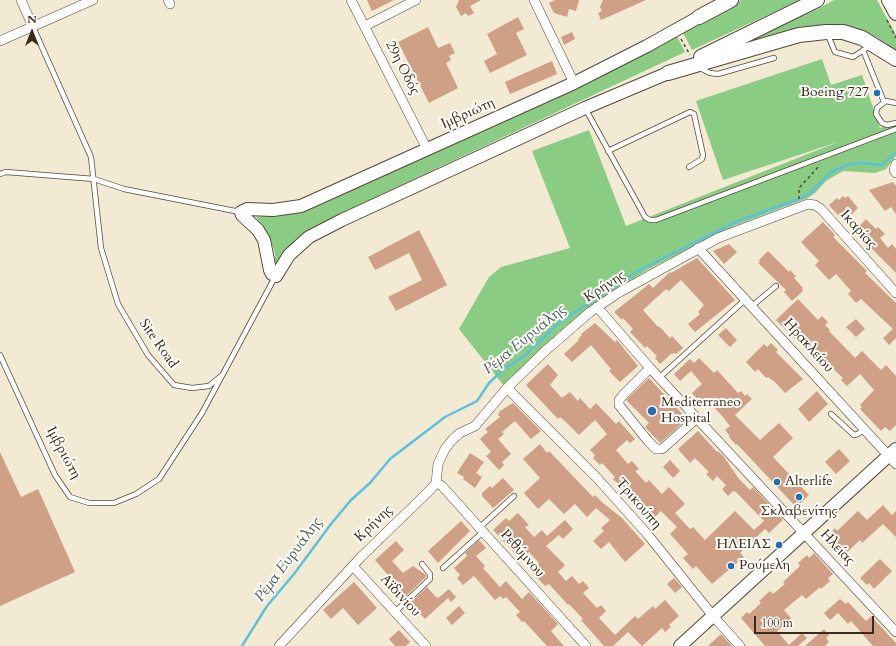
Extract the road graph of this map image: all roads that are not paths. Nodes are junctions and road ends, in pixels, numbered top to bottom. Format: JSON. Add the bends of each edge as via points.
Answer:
{"nodes":[{"id":1,"x":21,"y":0,"type":"edge"},
{"id":2,"x":93,"y":0,"type":"edge"},
{"id":3,"x":351,"y":0,"type":"edge"},
{"id":4,"x":416,"y":0,"type":"edge"},
{"id":5,"x":534,"y":0,"type":"edge"},
{"id":6,"x":731,"y":0,"type":"edge"},
{"id":7,"x":817,"y":0,"type":"edge"},
{"id":8,"x":889,"y":0,"type":"edge"},
{"id":9,"x":716,"y":1,"type":"edge"},
{"id":10,"x":896,"y":13,"type":"edge"},
{"id":11,"x":699,"y":17,"type":"junction"},
{"id":12,"x":365,"y":26,"type":"junction"},
{"id":13,"x":33,"y":27,"type":"junction"},
{"id":14,"x":826,"y":32,"type":"junction"},
{"id":15,"x":0,"y":41,"type":"edge"},
{"id":16,"x":868,"y":47,"type":"junction"},
{"id":17,"x":774,"y":58,"type":"dead end"},
{"id":18,"x":896,"y":59,"type":"edge"},
{"id":19,"x":695,"y":63,"type":"junction"},
{"id":20,"x":668,"y":72,"type":"joint"},
{"id":21,"x":574,"y":84,"type":"junction"},
{"id":22,"x":884,"y":102,"type":"junction"},
{"id":23,"x":896,"y":103,"type":"edge"},
{"id":24,"x":585,"y":108,"type":"junction"},
{"id":25,"x":896,"y":123,"type":"edge"},
{"id":26,"x":896,"y":129,"type":"edge"},
{"id":27,"x":427,"y":148,"type":"junction"},
{"id":28,"x":608,"y":151,"type":"junction"},
{"id":29,"x":689,"y":167,"type":"dead end"},
{"id":30,"x":0,"y":174,"type":"edge"},
{"id":31,"x":94,"y":179,"type":"junction"},
{"id":32,"x":815,"y":205,"type":"joint"},
{"id":33,"x":241,"y":212,"type":"junction"},
{"id":34,"x":698,"y":248,"type":"junction"},
{"id":35,"x":276,"y":276,"type":"junction"},
{"id":36,"x":776,"y":286,"type":"dead end"},
{"id":37,"x":896,"y":292,"type":"edge"},
{"id":38,"x":749,"y":302,"type":"junction"},
{"id":39,"x":597,"y":307,"type":"junction"},
{"id":40,"x":0,"y":355,"type":"edge"},
{"id":41,"x":650,"y":368,"type":"junction"},
{"id":42,"x":223,"y":375,"type":"junction"},
{"id":43,"x":660,"y":377,"type":"junction"},
{"id":44,"x":507,"y":388,"type":"junction"},
{"id":45,"x":832,"y":414,"type":"dead end"},
{"id":46,"x":697,"y":418,"type":"junction"},
{"id":47,"x":864,"y":429,"type":"junction"},
{"id":48,"x":893,"y":456,"type":"edge"},
{"id":49,"x":436,"y":483,"type":"junction"},
{"id":50,"x":514,"y":496,"type":"dead end"},
{"id":51,"x":481,"y":530,"type":"junction"},
{"id":52,"x":804,"y":533,"type":"junction"},
{"id":53,"x":422,"y":564,"type":"dead end"},
{"id":54,"x":353,"y":566,"type":"junction"},
{"id":55,"x":444,"y":568,"type":"dead end"},
{"id":56,"x":395,"y":612,"type":"junction"},
{"id":57,"x":713,"y":616,"type":"junction"},
{"id":58,"x":896,"y":632,"type":"edge"},
{"id":59,"x":279,"y":646,"type":"edge"},
{"id":60,"x":426,"y":646,"type":"edge"},
{"id":61,"x":586,"y":646,"type":"edge"},
{"id":62,"x":680,"y":646,"type":"edge"},
{"id":63,"x":740,"y":646,"type":"edge"}],
"edges":[{"from":1,"to":13,"type":"street"},
{"from":2,"to":13,"type":"street"},
{"from":3,"to":12,"type":"street","name":"29η Οδός"},
{"from":4,"to":12,"type":"street"},
{"from":5,"to":21,"type":"street"},
{"from":6,"to":11,"type":"main road"},
{"from":7,"to":19,"type":"main road"},
{"from":8,"to":10,"type":"main road"},
{"from":9,"to":11,"type":"main road"},
{"from":11,"to":21,"type":"street","name":"Ιμβριώτη"},
{"from":12,"to":27,"type":"street","name":"29η Οδός"},
{"from":13,"to":15,"type":"street"},
{"from":13,"to":31,"type":"lane","name":"Site Road","via":[[91,157]]},
{"from":14,"to":16,"type":"main road","via":[[853,34]]},
{"from":14,"to":16,"type":"lane","via":[[834,52],[853,57]]},
{"from":14,"to":19,"type":"main road","via":[[799,35]]},
{"from":16,"to":18,"type":"main road"},
{"from":16,"to":22,"type":"lane"},
{"from":17,"to":19,"type":"lane","via":[[714,74]]},
{"from":19,"to":20,"type":"main road"},
{"from":20,"to":24,"type":"street"},
{"from":21,"to":27,"type":"street","name":"Ιμβριώτη"},
{"from":22,"to":23,"type":"lane"},
{"from":22,"to":25,"type":"lane","via":[[877,108],[878,119],[887,125]]},
{"from":24,"to":28,"type":"lane"},
{"from":24,"to":35,"type":"street","via":[[310,237],[289,255]]},
{"from":26,"to":28,"type":"lane","via":[[656,220],[645,218]]},
{"from":27,"to":33,"type":"street","name":"Ιμβριώτη","via":[[301,206],[273,210],[247,208]]},
{"from":28,"to":29,"type":"lane","via":[[690,112],[694,114],[703,155],[702,159]]},
{"from":30,"to":31,"type":"lane","via":[[6,172]]},
{"from":31,"to":33,"type":"lane","via":[[124,189]]},
{"from":31,"to":42,"type":"lane","name":"Site Road","via":[[101,248],[118,304],[148,355],[174,385],[192,388],[209,386]]},
{"from":32,"to":34,"type":"street","name":"Κρήνης","via":[[803,206],[748,226]]},
{"from":32,"to":37,"type":"street","name":"Ικαρίας"},
{"from":33,"to":35,"type":"street","via":[[264,240],[270,270]]},
{"from":34,"to":38,"type":"street","name":"Ηρακλείου"},
{"from":34,"to":39,"type":"street","name":"Κρήνης"},
{"from":35,"to":42,"type":"lane","name":"Site Road"},
{"from":36,"to":38,"type":"lane"},
{"from":38,"to":43,"type":"lane"},
{"from":38,"to":47,"type":"street","name":"Ηρακλείου"},
{"from":39,"to":41,"type":"street","name":"Ηλείας"},
{"from":39,"to":44,"type":"street","name":"Κρήνης","via":[[544,352]]},
{"from":40,"to":42,"type":"lane","name":"Ιμβριώτη","via":[[55,475],[70,497],[89,503],[114,503],[136,494],[159,479],[202,413]]},
{"from":41,"to":43,"type":"street","name":"Ηλείας"},
{"from":41,"to":46,"type":"street","via":[[619,400],[619,405],[648,441],[656,449],[662,448]]},
{"from":43,"to":46,"type":"street","name":"Ηλείας"},
{"from":44,"to":49,"type":"street","name":"Κρήνης","via":[[480,422],[460,433],[445,449],[438,464]]},
{"from":44,"to":57,"type":"street","name":"Τρικούπη","via":[[597,478],[648,535]]},
{"from":45,"to":47,"type":"lane","via":[[854,435]]},
{"from":46,"to":52,"type":"street","name":"Ηλείας"},
{"from":47,"to":48,"type":"street","name":"Ηρακλείου"},
{"from":48,"to":52,"type":"street"},
{"from":49,"to":51,"type":"street","name":"Ρεθύμνου","via":[[442,486]]},
{"from":49,"to":54,"type":"street","name":"Κρήνης"},
{"from":50,"to":51,"type":"lane"},
{"from":51,"to":55,"type":"lane"},
{"from":51,"to":61,"type":"street","name":"Ρεθύμνου"},
{"from":52,"to":57,"type":"street"},
{"from":52,"to":58,"type":"street","name":"Ηλείας"},
{"from":53,"to":56,"type":"lane","via":[[430,574],[430,580]]},
{"from":54,"to":56,"type":"street","name":"Αϊδινίου"},
{"from":54,"to":59,"type":"street","name":"Κρήνης"},
{"from":56,"to":60,"type":"street","name":"Αϊδινίου"},
{"from":57,"to":62,"type":"street"},
{"from":57,"to":63,"type":"street","name":"Τρικούπη"}]}
